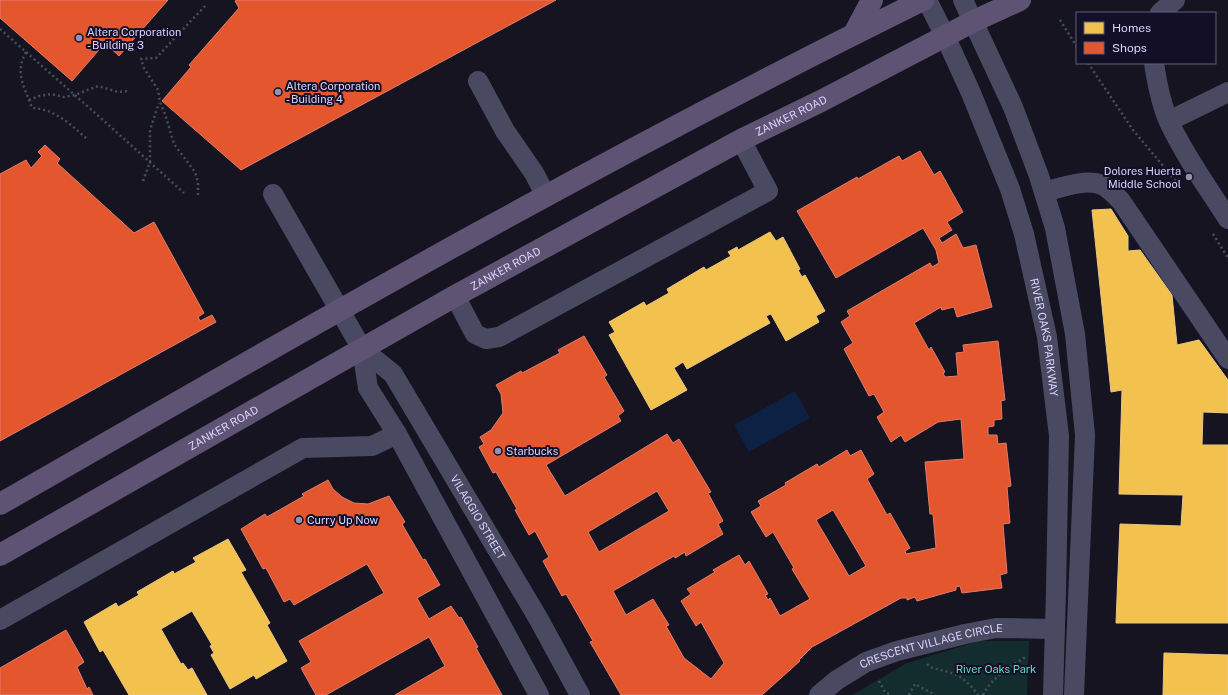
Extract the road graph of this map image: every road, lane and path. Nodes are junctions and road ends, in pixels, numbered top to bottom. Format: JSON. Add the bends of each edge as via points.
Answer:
{"nodes":[{"id":1,"x":872,"y":0,"type":"edge"},
{"id":2,"x":923,"y":0,"type":"edge"},
{"id":3,"x":927,"y":0,"type":"edge"},
{"id":4,"x":963,"y":0,"type":"edge"},
{"id":5,"x":1020,"y":0,"type":"edge"},
{"id":6,"x":1174,"y":0,"type":"edge"},
{"id":7,"x":206,"y":5,"type":"dead end"},
{"id":8,"x":1161,"y":12,"type":"edge"},
{"id":9,"x":1060,"y":20,"type":"dead end"},
{"id":10,"x":974,"y":21,"type":"junction"},
{"id":11,"x":0,"y":29,"type":"edge"},
{"id":12,"x":854,"y":34,"type":"junction"},
{"id":13,"x":945,"y":36,"type":"junction"},
{"id":14,"x":1076,"y":45,"type":"edge"},
{"id":15,"x":26,"y":52,"type":"junction"},
{"id":16,"x":1089,"y":64,"type":"edge"},
{"id":17,"x":1154,"y":64,"type":"edge"},
{"id":18,"x":478,"y":81,"type":"dead end"},
{"id":19,"x":129,"y":91,"type":"dead end"},
{"id":20,"x":1228,"y":92,"type":"edge"},
{"id":21,"x":75,"y":95,"type":"junction"},
{"id":22,"x":30,"y":100,"type":"junction"},
{"id":23,"x":160,"y":102,"type":"junction"},
{"id":24,"x":1169,"y":121,"type":"junction"},
{"id":25,"x":86,"y":138,"type":"dead end"},
{"id":26,"x":741,"y":140,"type":"junction"},
{"id":27,"x":150,"y":162,"type":"junction"},
{"id":28,"x":143,"y":181,"type":"dead end"},
{"id":29,"x":1182,"y":189,"type":"dead end"},
{"id":30,"x":1044,"y":192,"type":"junction"},
{"id":31,"x":184,"y":193,"type":"dead end"},
{"id":32,"x":273,"y":194,"type":"dead end"},
{"id":33,"x":198,"y":195,"type":"dead end"},
{"id":34,"x":546,"y":196,"type":"junction"},
{"id":35,"x":1228,"y":219,"type":"edge"},
{"id":36,"x":1055,"y":228,"type":"junction"},
{"id":37,"x":1209,"y":228,"type":"dead end"},
{"id":38,"x":1024,"y":234,"type":"junction"},
{"id":39,"x":1228,"y":258,"type":"edge"},
{"id":40,"x":455,"y":296,"type":"junction"},
{"id":41,"x":340,"y":310,"type":"junction"},
{"id":42,"x":362,"y":349,"type":"junction"},
{"id":43,"x":1228,"y":359,"type":"edge"},
{"id":44,"x":397,"y":434,"type":"junction"},
{"id":45,"x":1085,"y":435,"type":"junction"},
{"id":46,"x":1059,"y":436,"type":"junction"},
{"id":47,"x":0,"y":504,"type":"edge"},
{"id":48,"x":0,"y":555,"type":"edge"},
{"id":49,"x":0,"y":620,"type":"edge"},
{"id":50,"x":1055,"y":629,"type":"junction"},
{"id":51,"x":1027,"y":656,"type":"dead end"},
{"id":52,"x":924,"y":661,"type":"dead end"},
{"id":53,"x":879,"y":681,"type":"dead end"},
{"id":54,"x":538,"y":695,"type":"edge"},
{"id":55,"x":580,"y":695,"type":"edge"},
{"id":56,"x":819,"y":695,"type":"edge"},
{"id":57,"x":891,"y":695,"type":"edge"},
{"id":58,"x":909,"y":695,"type":"edge"},
{"id":59,"x":935,"y":695,"type":"edge"},
{"id":60,"x":978,"y":695,"type":"edge"},
{"id":61,"x":983,"y":695,"type":"edge"},
{"id":62,"x":1053,"y":695,"type":"edge"},
{"id":63,"x":1074,"y":695,"type":"edge"}],
"edges":[{"from":1,"to":12,"type":"main road"},
{"from":2,"to":12,"type":"main road"},
{"from":3,"to":13,"type":"street","name":"RIVER OAKS PARKWAY"},
{"from":4,"to":10,"type":"street"},
{"from":5,"to":10,"type":"main road","name":"ZANKER ROAD"},
{"from":6,"to":8,"type":"street"},
{"from":7,"to":23,"type":"path","via":[[156,58],[141,59],[158,90]]},
{"from":9,"to":14,"type":"path"},
{"from":10,"to":13,"type":"main road","name":"ZANKER ROAD"},
{"from":10,"to":30,"type":"street","via":[[1013,107]]},
{"from":11,"to":15,"type":"path"},
{"from":12,"to":34,"type":"main road"},
{"from":13,"to":26,"type":"main road","name":"ZANKER ROAD"},
{"from":13,"to":38,"type":"street","name":"RIVER OAKS PARKWAY","via":[[994,148]]},
{"from":15,"to":21,"type":"path"},
{"from":15,"to":22,"type":"path","via":[[21,61],[20,75]]},
{"from":16,"to":29,"type":"path","via":[[1133,130]]},
{"from":17,"to":24,"type":"street","via":[[1156,80]]},
{"from":18,"to":34,"type":"street","via":[[505,131],[534,173]]},
{"from":19,"to":21,"type":"path","via":[[118,92],[98,86]]},
{"from":20,"to":24,"type":"street"},
{"from":21,"to":22,"type":"path","via":[[64,97],[50,94]]},
{"from":21,"to":27,"type":"path"},
{"from":22,"to":25,"type":"path","via":[[32,108],[41,108],[54,114]]},
{"from":23,"to":27,"type":"path","via":[[150,130]]},
{"from":23,"to":33,"type":"path","via":[[174,144],[195,172]]},
{"from":24,"to":35,"type":"street","via":[[1182,147]]},
{"from":26,"to":40,"type":"main road","name":"ZANKER ROAD"},
{"from":26,"to":40,"type":"street","via":[[768,191],[499,337],[486,339],[475,334]]},
{"from":27,"to":28,"type":"path"},
{"from":27,"to":31,"type":"path"},
{"from":30,"to":36,"type":"street"},
{"from":30,"to":43,"type":"street","via":[[1088,183],[1101,184],[1110,191],[1121,201]]},
{"from":32,"to":41,"type":"street","name":"VILAGGIO STREET"},
{"from":34,"to":41,"type":"main road"},
{"from":36,"to":38,"type":"street"},
{"from":36,"to":45,"type":"street","via":[[1075,334]]},
{"from":37,"to":39,"type":"path"},
{"from":38,"to":46,"type":"street","name":"RIVER OAKS PARKWAY","via":[[1047,337]]},
{"from":40,"to":42,"type":"main road","name":"ZANKER ROAD"},
{"from":41,"to":42,"type":"street","name":"VILAGGIO STREET"},
{"from":41,"to":47,"type":"main road"},
{"from":42,"to":44,"type":"street","name":"VILAGGIO STREET","via":[[368,388]]},
{"from":42,"to":48,"type":"main road","name":"ZANKER ROAD"},
{"from":42,"to":55,"type":"street","name":"VILAGGIO STREET","via":[[393,374],[534,611]]},
{"from":44,"to":49,"type":"street","via":[[372,446],[303,448]]},
{"from":44,"to":54,"type":"street","name":"VILAGGIO STREET"},
{"from":45,"to":46,"type":"street"},
{"from":45,"to":63,"type":"street"},
{"from":46,"to":50,"type":"street","name":"RIVER OAKS PARKWAY"},
{"from":50,"to":56,"type":"street","name":"CRESCENT VILLAGE CIRCLE","via":[[996,628],[897,651],[866,662]]},
{"from":50,"to":62,"type":"street","name":"RIVER OAKS PARKWAY"},
{"from":51,"to":61,"type":"path","via":[[1002,672]]},
{"from":52,"to":60,"type":"path","via":[[931,668],[962,678]]},
{"from":53,"to":57,"type":"path","via":[[885,692]]},
{"from":58,"to":59,"type":"path","via":[[915,684]]}]}
